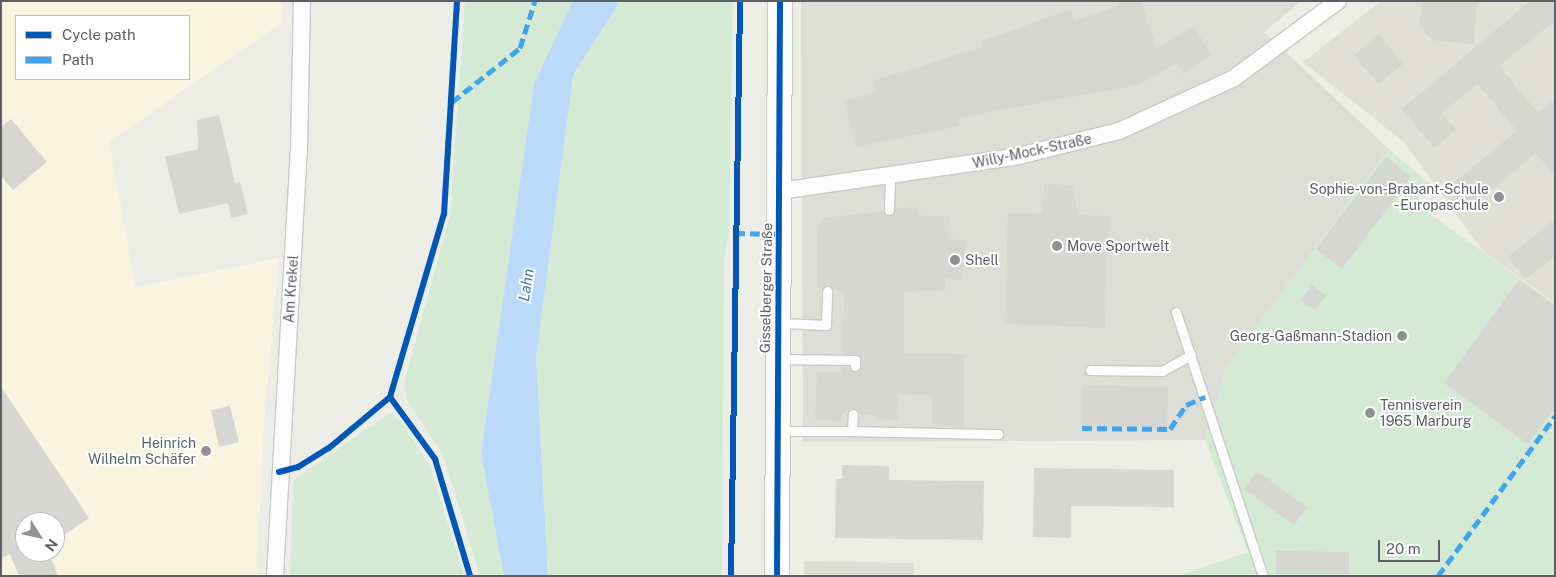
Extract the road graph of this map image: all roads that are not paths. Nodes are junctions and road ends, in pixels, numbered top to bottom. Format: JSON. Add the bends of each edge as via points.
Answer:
{"nodes":[{"id":1,"x":302,"y":1,"type":"edge"},
{"id":2,"x":780,"y":1,"type":"edge"},
{"id":3,"x":1338,"y":1,"type":"edge"},
{"id":4,"x":890,"y":178,"type":"junction"},
{"id":5,"x":780,"y":191,"type":"junction"},
{"id":6,"x":889,"y":210,"type":"dead end"},
{"id":7,"x":827,"y":291,"type":"dead end"},
{"id":8,"x":1176,"y":312,"type":"dead end"},
{"id":9,"x":777,"y":323,"type":"junction"},
{"id":10,"x":1191,"y":355,"type":"junction"},
{"id":11,"x":777,"y":359,"type":"junction"},
{"id":12,"x":855,"y":366,"type":"dead end"},
{"id":13,"x":1090,"y":370,"type":"dead end"},
{"id":14,"x":853,"y":414,"type":"dead end"},
{"id":15,"x":777,"y":431,"type":"junction"},
{"id":16,"x":852,"y":431,"type":"junction"},
{"id":17,"x":998,"y":434,"type":"dead end"},
{"id":18,"x":274,"y":576,"type":"edge"},
{"id":19,"x":777,"y":576,"type":"edge"},
{"id":20,"x":1263,"y":576,"type":"edge"}],
"edges":[{"from":1,"to":18,"type":"street","name":"Am Krekel","via":[[299,152]]},
{"from":2,"to":5,"type":"main road","name":"Gisselberger Straße"},
{"from":3,"to":4,"type":"street","name":"Willy-Mock-Straße","via":[[1234,78],[1119,131],[1060,148]]},
{"from":4,"to":5,"type":"street","name":"Willy-Mock-Straße"},
{"from":4,"to":6,"type":"lane"},
{"from":5,"to":9,"type":"main road","name":"Gisselberger Straße"},
{"from":7,"to":9,"type":"lane","via":[[826,325]]},
{"from":8,"to":10,"type":"lane"},
{"from":9,"to":11,"type":"main road","name":"Gisselberger Straße"},
{"from":10,"to":13,"type":"lane","via":[[1162,371]]},
{"from":10,"to":20,"type":"lane"},
{"from":11,"to":12,"type":"lane","via":[[855,360]]},
{"from":11,"to":15,"type":"main road","name":"Gisselberger Straße"},
{"from":14,"to":16,"type":"lane"},
{"from":15,"to":16,"type":"lane"},
{"from":15,"to":19,"type":"main road","name":"Gisselberger Straße"},
{"from":16,"to":17,"type":"lane"}]}
